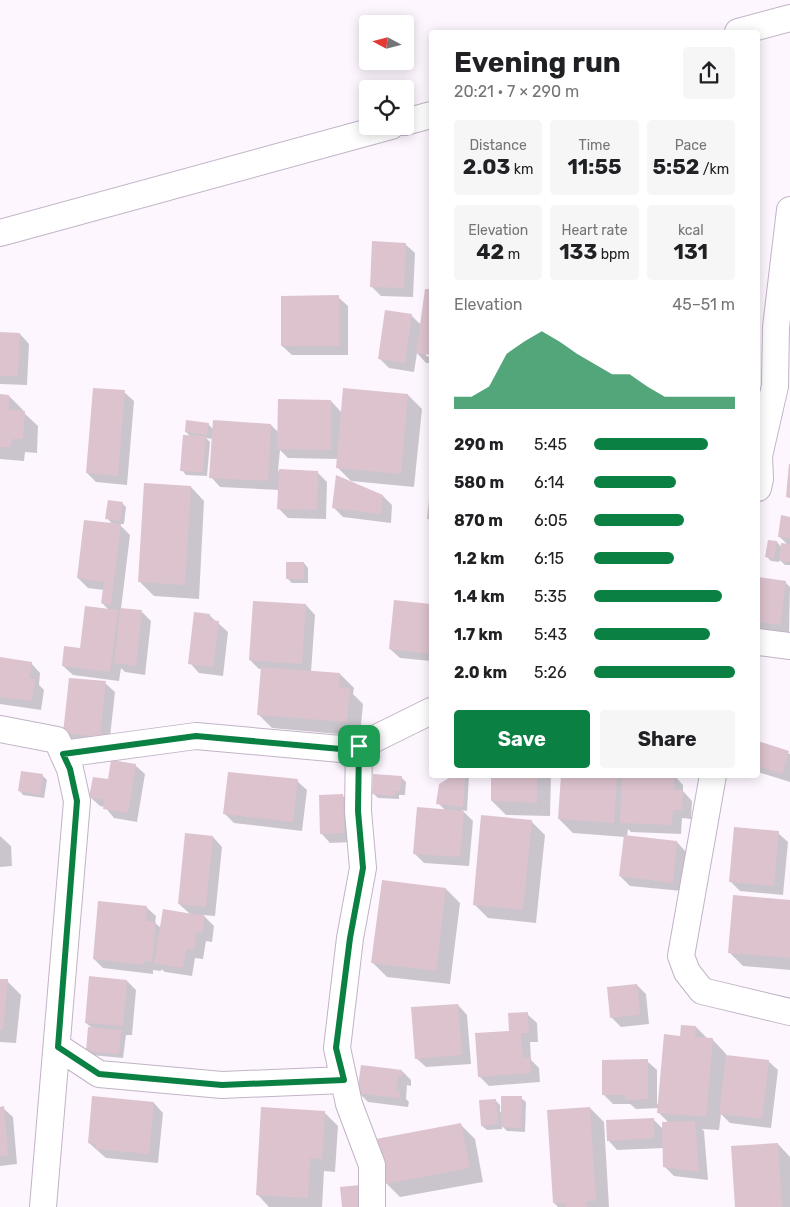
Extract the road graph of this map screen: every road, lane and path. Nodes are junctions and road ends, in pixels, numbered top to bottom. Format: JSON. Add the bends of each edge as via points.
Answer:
{"nodes":[{"id":1,"x":790,"y":18,"type":"edge"},
{"id":2,"x":745,"y":30,"type":"edge"},
{"id":3,"x":429,"y":116,"type":"edge"},
{"id":4,"x":414,"y":120,"type":"edge"},
{"id":5,"x":359,"y":135,"type":"edge"},
{"id":6,"x":790,"y":210,"type":"edge"},
{"id":7,"x":0,"y":233,"type":"edge"},
{"id":8,"x":783,"y":386,"type":"edge"},
{"id":9,"x":760,"y":453,"type":"edge"},
{"id":10,"x":760,"y":642,"type":"edge"},
{"id":11,"x":790,"y":646,"type":"edge"},
{"id":12,"x":429,"y":712,"type":"edge"},
{"id":13,"x":0,"y":729,"type":"edge"},
{"id":14,"x":359,"y":746,"type":"junction"},
{"id":15,"x":63,"y":754,"type":"junction"},
{"id":16,"x":713,"y":778,"type":"edge"},
{"id":17,"x":790,"y":1012,"type":"edge"},
{"id":18,"x":58,"y":1047,"type":"junction"},
{"id":19,"x":344,"y":1080,"type":"junction"},
{"id":20,"x":43,"y":1207,"type":"edge"},
{"id":21,"x":372,"y":1207,"type":"edge"}],
"edges":[{"from":1,"to":2,"type":"street"},
{"from":3,"to":4,"type":"street"},
{"from":5,"to":7,"type":"street"},
{"from":6,"to":8,"type":"street","via":[[776,327]]},
{"from":8,"to":9,"type":"street"},
{"from":10,"to":11,"type":"street"},
{"from":12,"to":14,"type":"street"},
{"from":13,"to":15,"type":"street","via":[[57,740]]},
{"from":14,"to":15,"type":"street","via":[[352,750],[196,736]]},
{"from":14,"to":19,"type":"street","via":[[358,811],[363,868],[336,1048]]},
{"from":15,"to":18,"type":"street","via":[[77,801]]},
{"from":16,"to":17,"type":"street","via":[[681,956],[687,972],[702,991]]},
{"from":18,"to":19,"type":"street","via":[[99,1074],[222,1085]]},
{"from":18,"to":20,"type":"street"},
{"from":19,"to":21,"type":"street","via":[[349,1104],[372,1165]]}]}
